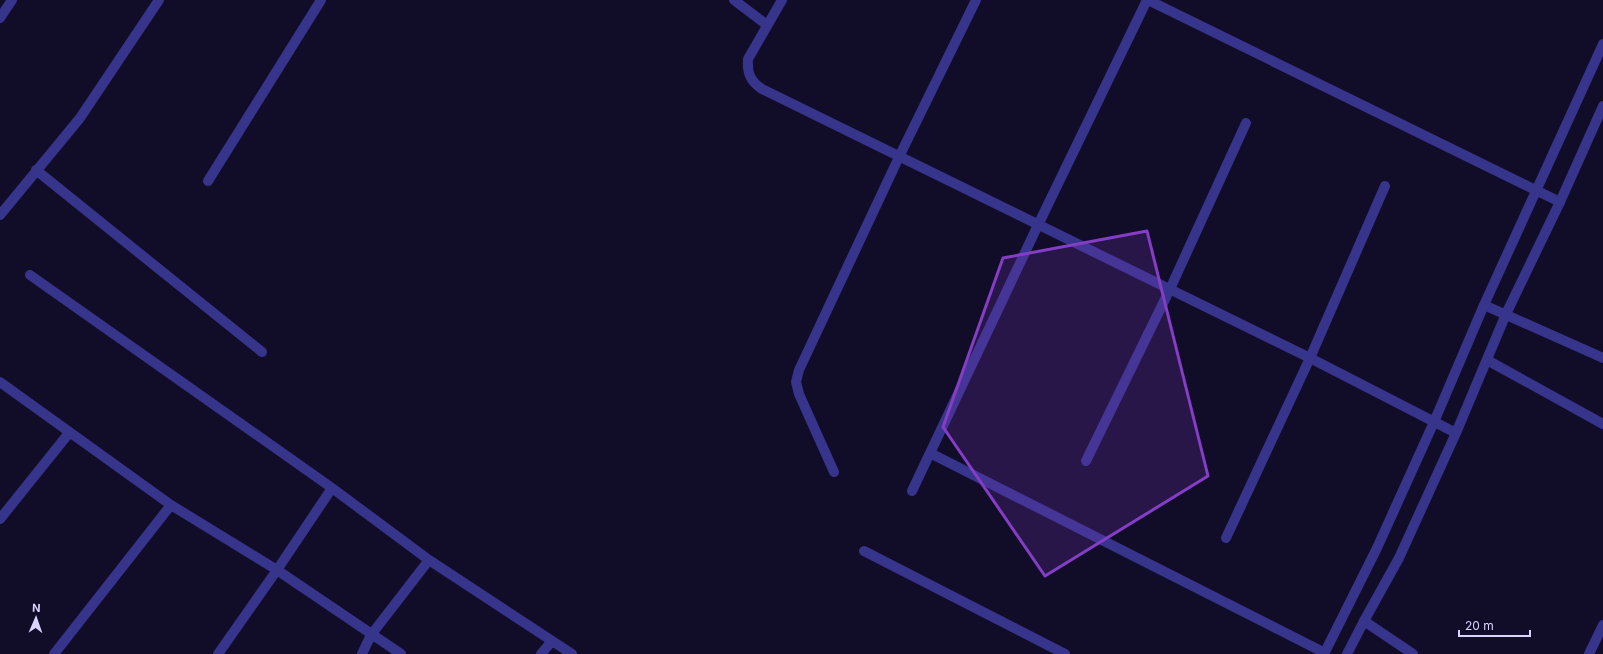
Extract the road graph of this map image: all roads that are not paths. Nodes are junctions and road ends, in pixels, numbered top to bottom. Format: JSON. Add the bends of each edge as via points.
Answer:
{"nodes":[{"id":1,"x":12,"y":0,"type":"edge"},
{"id":2,"x":159,"y":0,"type":"edge"},
{"id":3,"x":321,"y":0,"type":"edge"},
{"id":4,"x":734,"y":0,"type":"edge"},
{"id":5,"x":782,"y":0,"type":"edge"},
{"id":6,"x":976,"y":0,"type":"edge"},
{"id":7,"x":1147,"y":0,"type":"edge"},
{"id":8,"x":0,"y":18,"type":"edge"},
{"id":9,"x":767,"y":25,"type":"junction"},
{"id":10,"x":1603,"y":44,"type":"edge"},
{"id":11,"x":1603,"y":106,"type":"edge"},
{"id":12,"x":1246,"y":123,"type":"dead end"},
{"id":13,"x":899,"y":157,"type":"junction"},
{"id":14,"x":36,"y":170,"type":"junction"},
{"id":15,"x":208,"y":182,"type":"dead end"},
{"id":16,"x":1385,"y":186,"type":"dead end"},
{"id":17,"x":1536,"y":190,"type":"junction"},
{"id":18,"x":1560,"y":202,"type":"junction"},
{"id":19,"x":0,"y":215,"type":"edge"},
{"id":20,"x":1038,"y":225,"type":"junction"},
{"id":21,"x":30,"y":275,"type":"dead end"},
{"id":22,"x":1170,"y":289,"type":"junction"},
{"id":23,"x":1484,"y":305,"type":"junction"},
{"id":24,"x":1506,"y":314,"type":"junction"},
{"id":25,"x":262,"y":352,"type":"dead end"},
{"id":26,"x":1310,"y":358,"type":"junction"},
{"id":27,"x":1603,"y":358,"type":"edge"},
{"id":28,"x":1487,"y":360,"type":"junction"},
{"id":29,"x":0,"y":382,"type":"edge"},
{"id":30,"x":1434,"y":422,"type":"junction"},
{"id":31,"x":1603,"y":424,"type":"edge"},
{"id":32,"x":69,"y":432,"type":"junction"},
{"id":33,"x":1456,"y":433,"type":"junction"},
{"id":34,"x":930,"y":453,"type":"junction"},
{"id":35,"x":1086,"y":461,"type":"dead end"},
{"id":36,"x":834,"y":472,"type":"dead end"},
{"id":37,"x":332,"y":488,"type":"junction"},
{"id":38,"x":912,"y":491,"type":"dead end"},
{"id":39,"x":171,"y":505,"type":"junction"},
{"id":40,"x":0,"y":519,"type":"edge"},
{"id":41,"x":1226,"y":538,"type":"dead end"},
{"id":42,"x":864,"y":551,"type":"dead end"},
{"id":43,"x":429,"y":560,"type":"junction"},
{"id":44,"x":277,"y":570,"type":"junction"},
{"id":45,"x":1364,"y":621,"type":"junction"},
{"id":46,"x":1603,"y":625,"type":"edge"},
{"id":47,"x":371,"y":635,"type":"junction"},
{"id":48,"x":552,"y":641,"type":"junction"},
{"id":49,"x":54,"y":654,"type":"edge"},
{"id":50,"x":218,"y":654,"type":"edge"},
{"id":51,"x":362,"y":654,"type":"edge"},
{"id":52,"x":400,"y":654,"type":"edge"},
{"id":53,"x":541,"y":654,"type":"edge"},
{"id":54,"x":572,"y":654,"type":"edge"},
{"id":55,"x":1065,"y":654,"type":"edge"},
{"id":56,"x":1325,"y":654,"type":"edge"},
{"id":57,"x":1347,"y":654,"type":"edge"},
{"id":58,"x":1413,"y":654,"type":"edge"},
{"id":59,"x":1589,"y":654,"type":"edge"}],
"edges":[{"from":1,"to":8,"type":"street"},
{"from":2,"to":14,"type":"street","via":[[80,118]]},
{"from":3,"to":15,"type":"street"},
{"from":4,"to":9,"type":"street"},
{"from":5,"to":9,"type":"street"},
{"from":6,"to":13,"type":"street"},
{"from":7,"to":17,"type":"street"},
{"from":7,"to":20,"type":"street"},
{"from":9,"to":13,"type":"street","via":[[748,59],[750,79],[755,84]]},
{"from":10,"to":17,"type":"street"},
{"from":11,"to":18,"type":"street"},
{"from":12,"to":22,"type":"street"},
{"from":13,"to":20,"type":"street"},
{"from":13,"to":36,"type":"street","via":[[796,382]]},
{"from":14,"to":19,"type":"street"},
{"from":14,"to":25,"type":"street"},
{"from":16,"to":26,"type":"street"},
{"from":17,"to":18,"type":"street"},
{"from":17,"to":23,"type":"street"},
{"from":18,"to":24,"type":"street"},
{"from":20,"to":22,"type":"street"},
{"from":20,"to":34,"type":"street"},
{"from":21,"to":37,"type":"street"},
{"from":22,"to":26,"type":"street"},
{"from":22,"to":35,"type":"street"},
{"from":23,"to":24,"type":"street"},
{"from":23,"to":30,"type":"street"},
{"from":24,"to":27,"type":"street"},
{"from":24,"to":28,"type":"street"},
{"from":26,"to":30,"type":"street"},
{"from":26,"to":41,"type":"street"},
{"from":28,"to":31,"type":"street"},
{"from":28,"to":33,"type":"street"},
{"from":29,"to":32,"type":"street"},
{"from":30,"to":33,"type":"street"},
{"from":30,"to":56,"type":"street"},
{"from":32,"to":39,"type":"street"},
{"from":32,"to":40,"type":"street"},
{"from":33,"to":45,"type":"street","via":[[1399,558]]},
{"from":34,"to":38,"type":"street"},
{"from":34,"to":56,"type":"street"},
{"from":37,"to":43,"type":"street"},
{"from":37,"to":44,"type":"street"},
{"from":39,"to":44,"type":"street"},
{"from":39,"to":49,"type":"street"},
{"from":42,"to":55,"type":"street"},
{"from":43,"to":47,"type":"street"},
{"from":43,"to":48,"type":"street"},
{"from":44,"to":47,"type":"street"},
{"from":44,"to":50,"type":"street"},
{"from":45,"to":57,"type":"street"},
{"from":45,"to":58,"type":"street"},
{"from":46,"to":59,"type":"street"},
{"from":47,"to":51,"type":"street"},
{"from":47,"to":52,"type":"street"},
{"from":48,"to":53,"type":"street"},
{"from":48,"to":54,"type":"street"}]}
